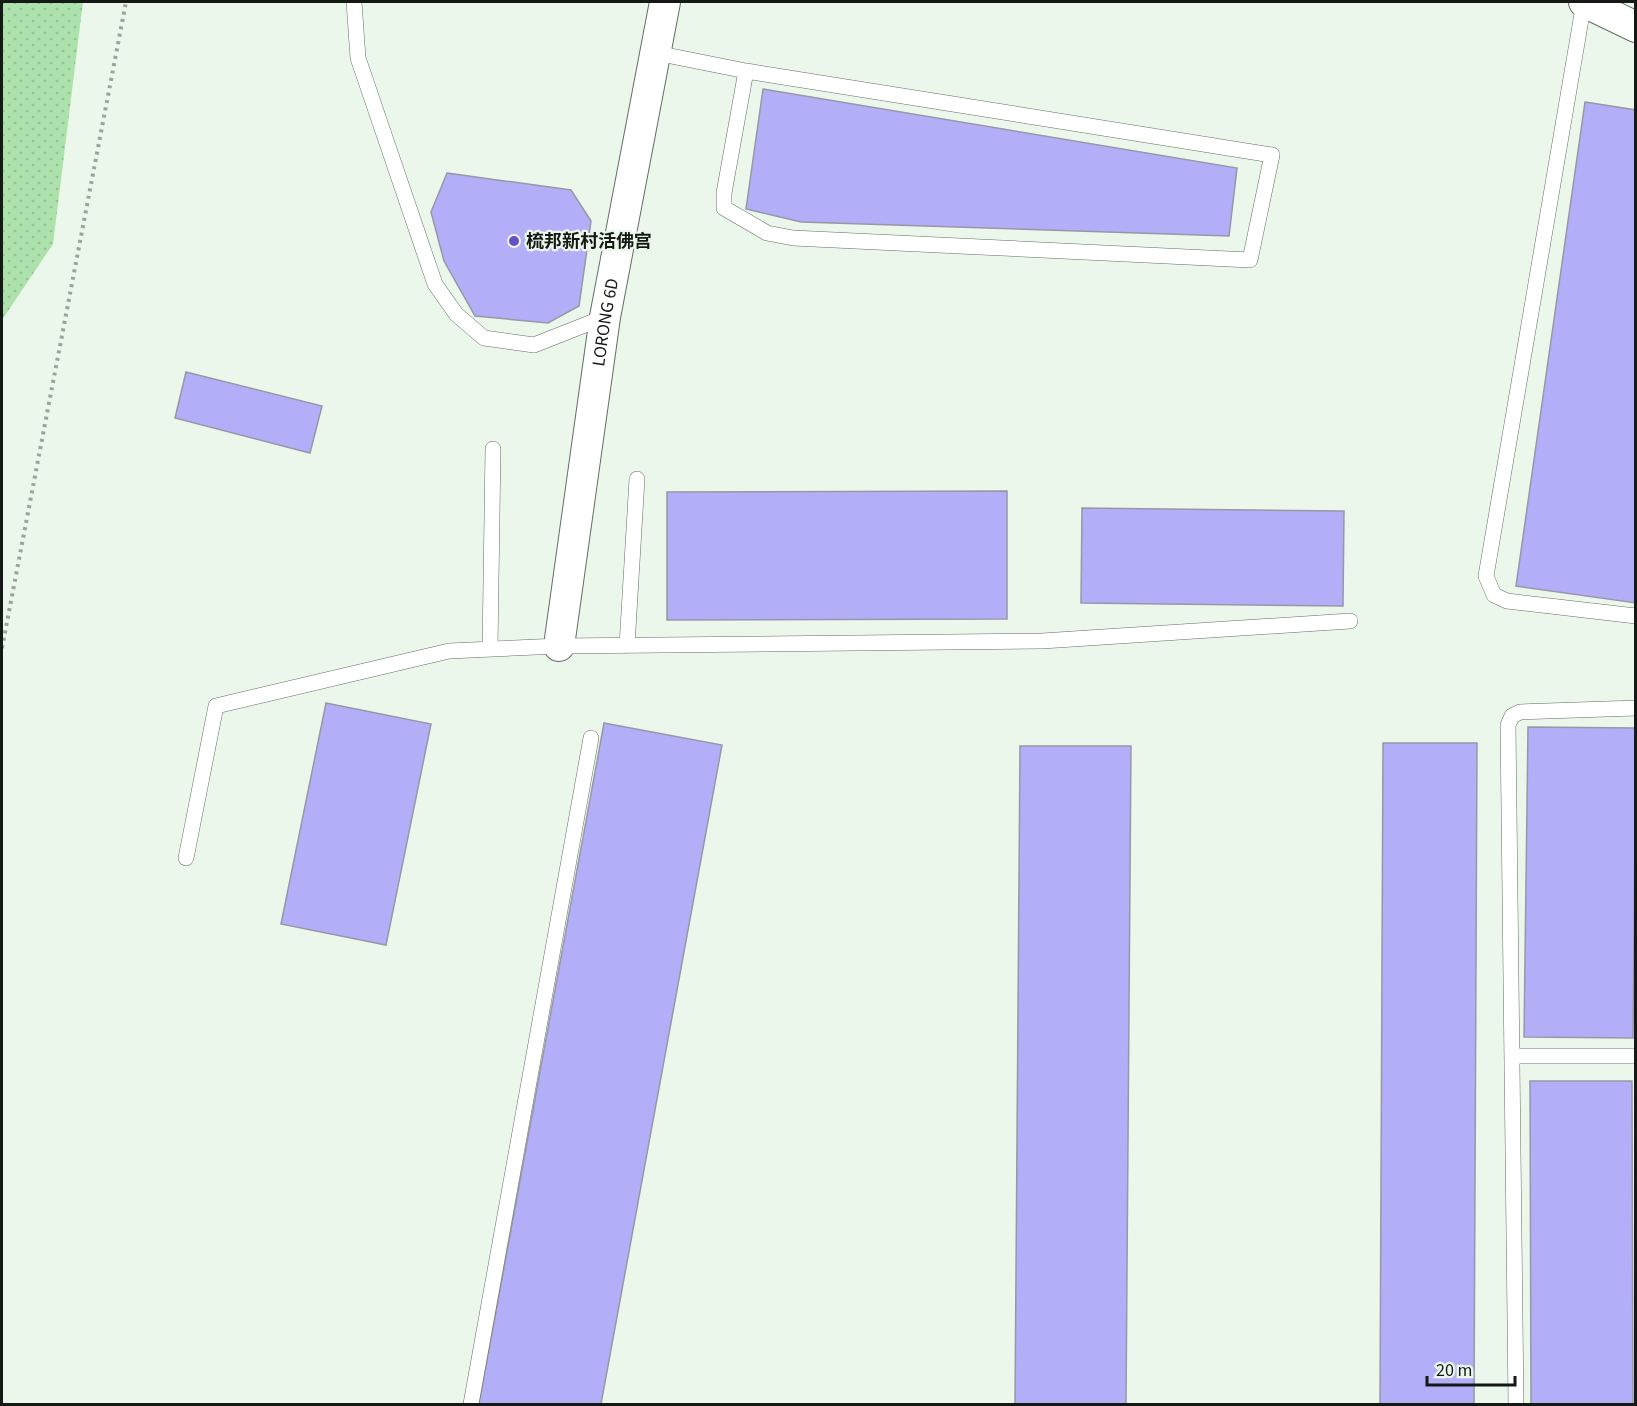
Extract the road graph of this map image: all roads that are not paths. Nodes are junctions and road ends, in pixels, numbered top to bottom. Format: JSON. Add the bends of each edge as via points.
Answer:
{"nodes":[{"id":1,"x":354,"y":2,"type":"edge"},
{"id":2,"x":665,"y":2,"type":"edge"},
{"id":3,"x":1584,"y":2,"type":"edge"},
{"id":4,"x":1635,"y":27,"type":"edge"},
{"id":5,"x":656,"y":53,"type":"junction"},
{"id":6,"x":746,"y":71,"type":"junction"},
{"id":7,"x":605,"y":317,"type":"junction"},
{"id":8,"x":493,"y":449,"type":"dead end"},
{"id":9,"x":637,"y":479,"type":"dead end"},
{"id":10,"x":1635,"y":616,"type":"edge"},
{"id":11,"x":1350,"y":621,"type":"dead end"},
{"id":12,"x":559,"y":646,"type":"junction"},
{"id":13,"x":627,"y":646,"type":"junction"},
{"id":14,"x":490,"y":649,"type":"junction"},
{"id":15,"x":1635,"y":708,"type":"edge"},
{"id":16,"x":591,"y":738,"type":"dead end"},
{"id":17,"x":186,"y":858,"type":"dead end"},
{"id":18,"x":1513,"y":1056,"type":"junction"},
{"id":19,"x":1635,"y":1056,"type":"edge"},
{"id":20,"x":471,"y":1404,"type":"edge"},
{"id":21,"x":1516,"y":1404,"type":"edge"}],
"edges":[{"from":1,"to":7,"type":"lane","via":[[358,57],[435,284],[456,314],[484,338],[534,345]]},
{"from":2,"to":5,"type":"street","name":"LORONG 6D"},
{"from":3,"to":4,"type":"street"},
{"from":3,"to":10,"type":"lane","via":[[1486,576],[1494,595],[1507,601]]},
{"from":5,"to":6,"type":"lane"},
{"from":5,"to":7,"type":"street","name":"LORONG 6D"},
{"from":6,"to":6,"type":"lane","via":[[1272,155],[1250,260],[793,238],[767,233],[724,208]]},
{"from":7,"to":12,"type":"street","name":"LORONG 6D"},
{"from":8,"to":14,"type":"lane"},
{"from":9,"to":13,"type":"lane"},
{"from":11,"to":13,"type":"lane","via":[[1042,641]]},
{"from":12,"to":13,"type":"lane"},
{"from":12,"to":14,"type":"lane"},
{"from":14,"to":17,"type":"lane","via":[[449,651],[216,706]]},
{"from":15,"to":18,"type":"lane","via":[[1520,712],[1512,716],[1508,725]]},
{"from":16,"to":20,"type":"lane"},
{"from":18,"to":19,"type":"lane"},
{"from":18,"to":21,"type":"lane"}]}
